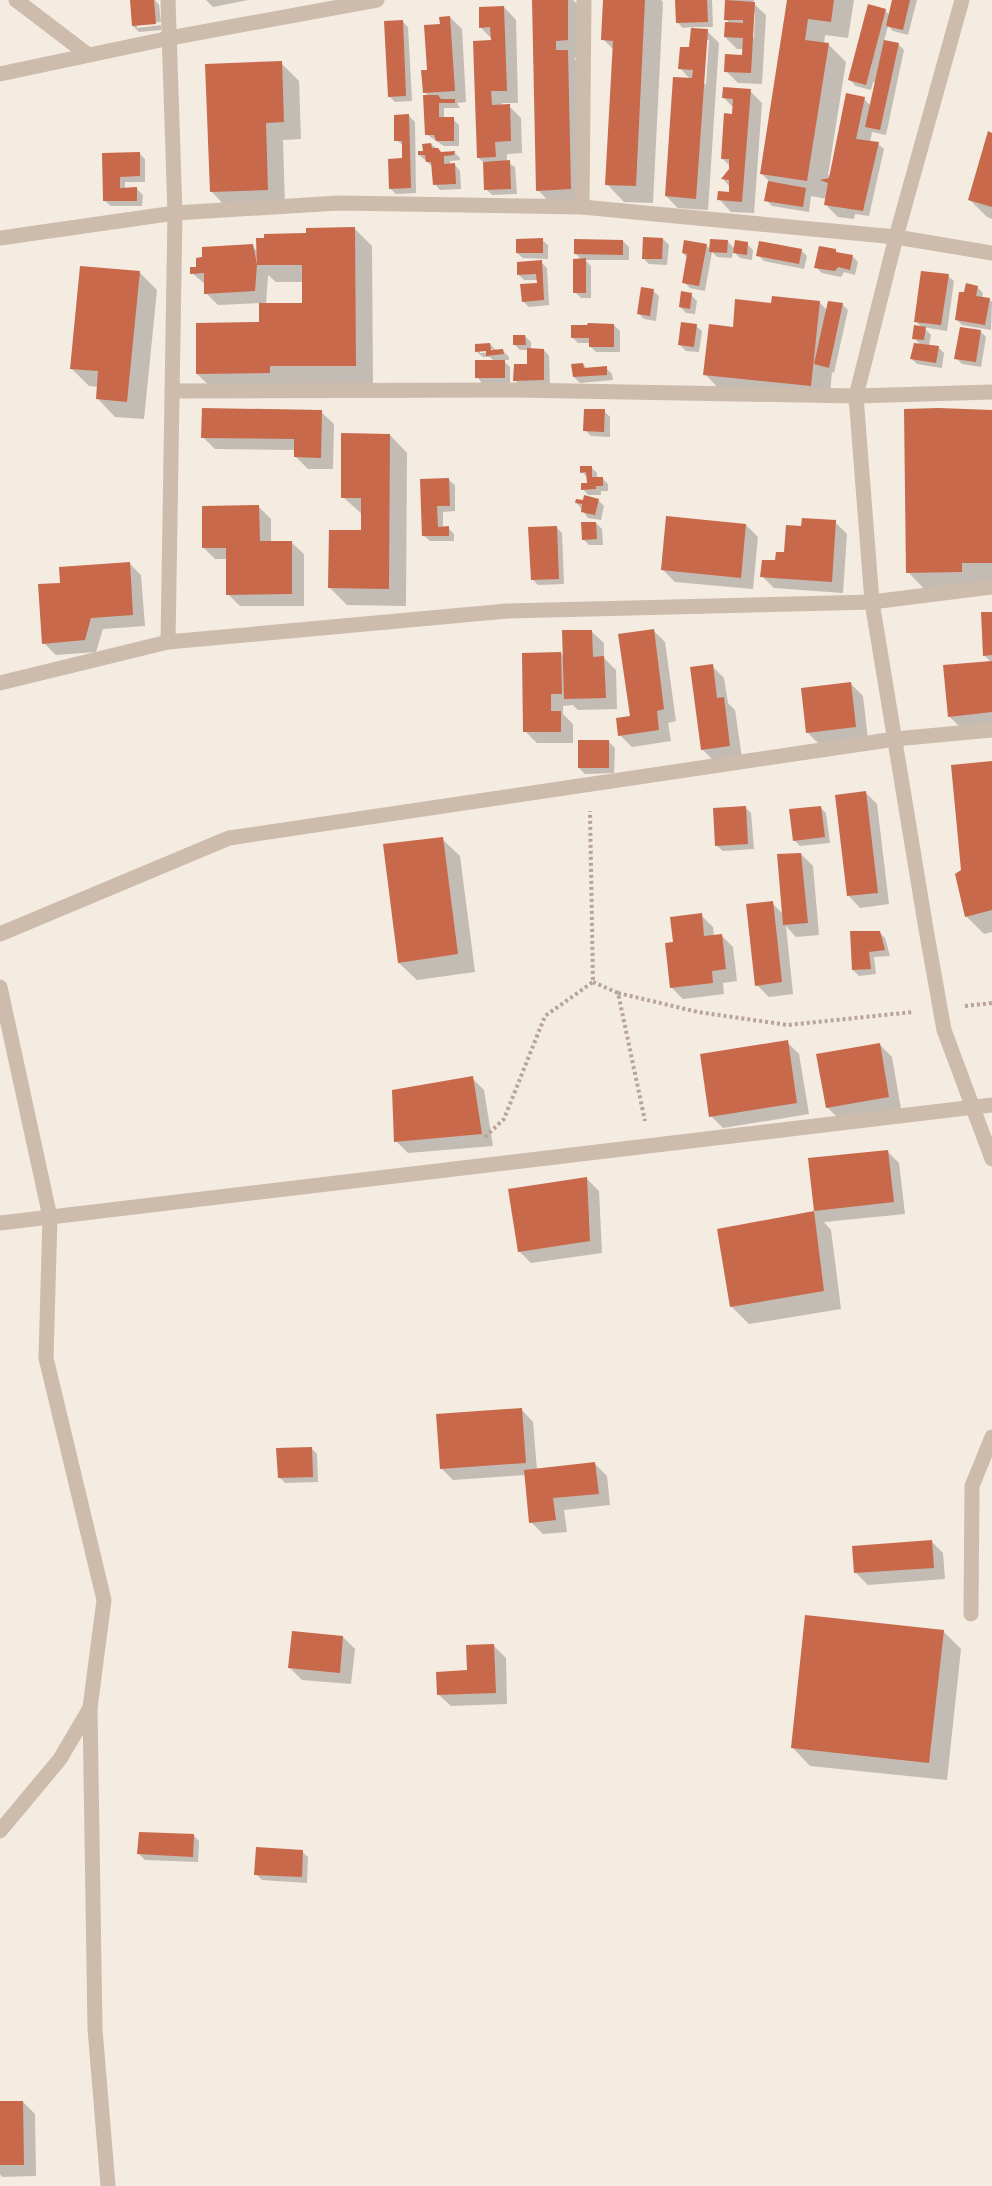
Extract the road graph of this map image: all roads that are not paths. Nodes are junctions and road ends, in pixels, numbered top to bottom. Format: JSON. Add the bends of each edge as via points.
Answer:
{"nodes":[{"id":1,"x":16,"y":0,"type":"edge"},
{"id":2,"x":168,"y":0,"type":"edge"},
{"id":3,"x":377,"y":0,"type":"edge"},
{"id":4,"x":584,"y":0,"type":"edge"},
{"id":5,"x":962,"y":0,"type":"edge"},
{"id":6,"x":170,"y":38,"type":"junction"},
{"id":7,"x":87,"y":54,"type":"junction"},
{"id":8,"x":0,"y":74,"type":"edge"},
{"id":9,"x":582,"y":207,"type":"junction"},
{"id":10,"x":175,"y":213,"type":"junction"},
{"id":11,"x":896,"y":237,"type":"junction"},
{"id":12,"x":0,"y":238,"type":"edge"},
{"id":13,"x":992,"y":253,"type":"edge"},
{"id":14,"x":172,"y":391,"type":"junction"},
{"id":15,"x":992,"y":392,"type":"edge"},
{"id":16,"x":856,"y":396,"type":"junction"},
{"id":17,"x":992,"y":587,"type":"edge"},
{"id":18,"x":872,"y":602,"type":"junction"},
{"id":19,"x":168,"y":642,"type":"junction"},
{"id":20,"x":0,"y":683,"type":"edge"},
{"id":21,"x":992,"y":730,"type":"edge"},
{"id":22,"x":895,"y":739,"type":"junction"},
{"id":23,"x":0,"y":934,"type":"edge"},
{"id":24,"x":0,"y":987,"type":"edge"},
{"id":25,"x":992,"y":1105,"type":"edge"},
{"id":26,"x":971,"y":1108,"type":"junction"},
{"id":27,"x":992,"y":1159,"type":"edge"},
{"id":28,"x":50,"y":1217,"type":"junction"},
{"id":29,"x":0,"y":1223,"type":"edge"},
{"id":30,"x":992,"y":1437,"type":"edge"},
{"id":31,"x":971,"y":1614,"type":"dead end"},
{"id":32,"x":90,"y":1708,"type":"junction"},
{"id":33,"x":0,"y":1831,"type":"edge"},
{"id":34,"x":108,"y":2186,"type":"edge"}],
"edges":[{"from":1,"to":7,"type":"street"},
{"from":2,"to":6,"type":"street"},
{"from":3,"to":6,"type":"street"},
{"from":4,"to":9,"type":"street"},
{"from":5,"to":11,"type":"street"},
{"from":6,"to":7,"type":"street"},
{"from":6,"to":10,"type":"street"},
{"from":7,"to":8,"type":"street"},
{"from":9,"to":10,"type":"street","via":[[339,203]]},
{"from":9,"to":11,"type":"street"},
{"from":10,"to":12,"type":"street"},
{"from":10,"to":14,"type":"street"},
{"from":11,"to":13,"type":"street"},
{"from":11,"to":16,"type":"street"},
{"from":14,"to":16,"type":"street","via":[[516,390]]},
{"from":14,"to":19,"type":"street"},
{"from":15,"to":16,"type":"street"},
{"from":16,"to":18,"type":"street"},
{"from":17,"to":18,"type":"street"},
{"from":18,"to":19,"type":"street","via":[[507,611]]},
{"from":18,"to":22,"type":"street"},
{"from":19,"to":20,"type":"street"},
{"from":21,"to":22,"type":"street"},
{"from":22,"to":23,"type":"street","via":[[229,837]]},
{"from":22,"to":26,"type":"street","via":[[944,1030]]},
{"from":24,"to":28,"type":"street"},
{"from":25,"to":26,"type":"street"},
{"from":26,"to":27,"type":"street"},
{"from":26,"to":28,"type":"street"},
{"from":28,"to":29,"type":"street"},
{"from":28,"to":32,"type":"street","via":[[45,1358],[104,1600]]},
{"from":30,"to":31,"type":"street","via":[[972,1486]]},
{"from":32,"to":33,"type":"street","via":[[60,1759]]},
{"from":32,"to":34,"type":"street","via":[[95,2029]]}]}
